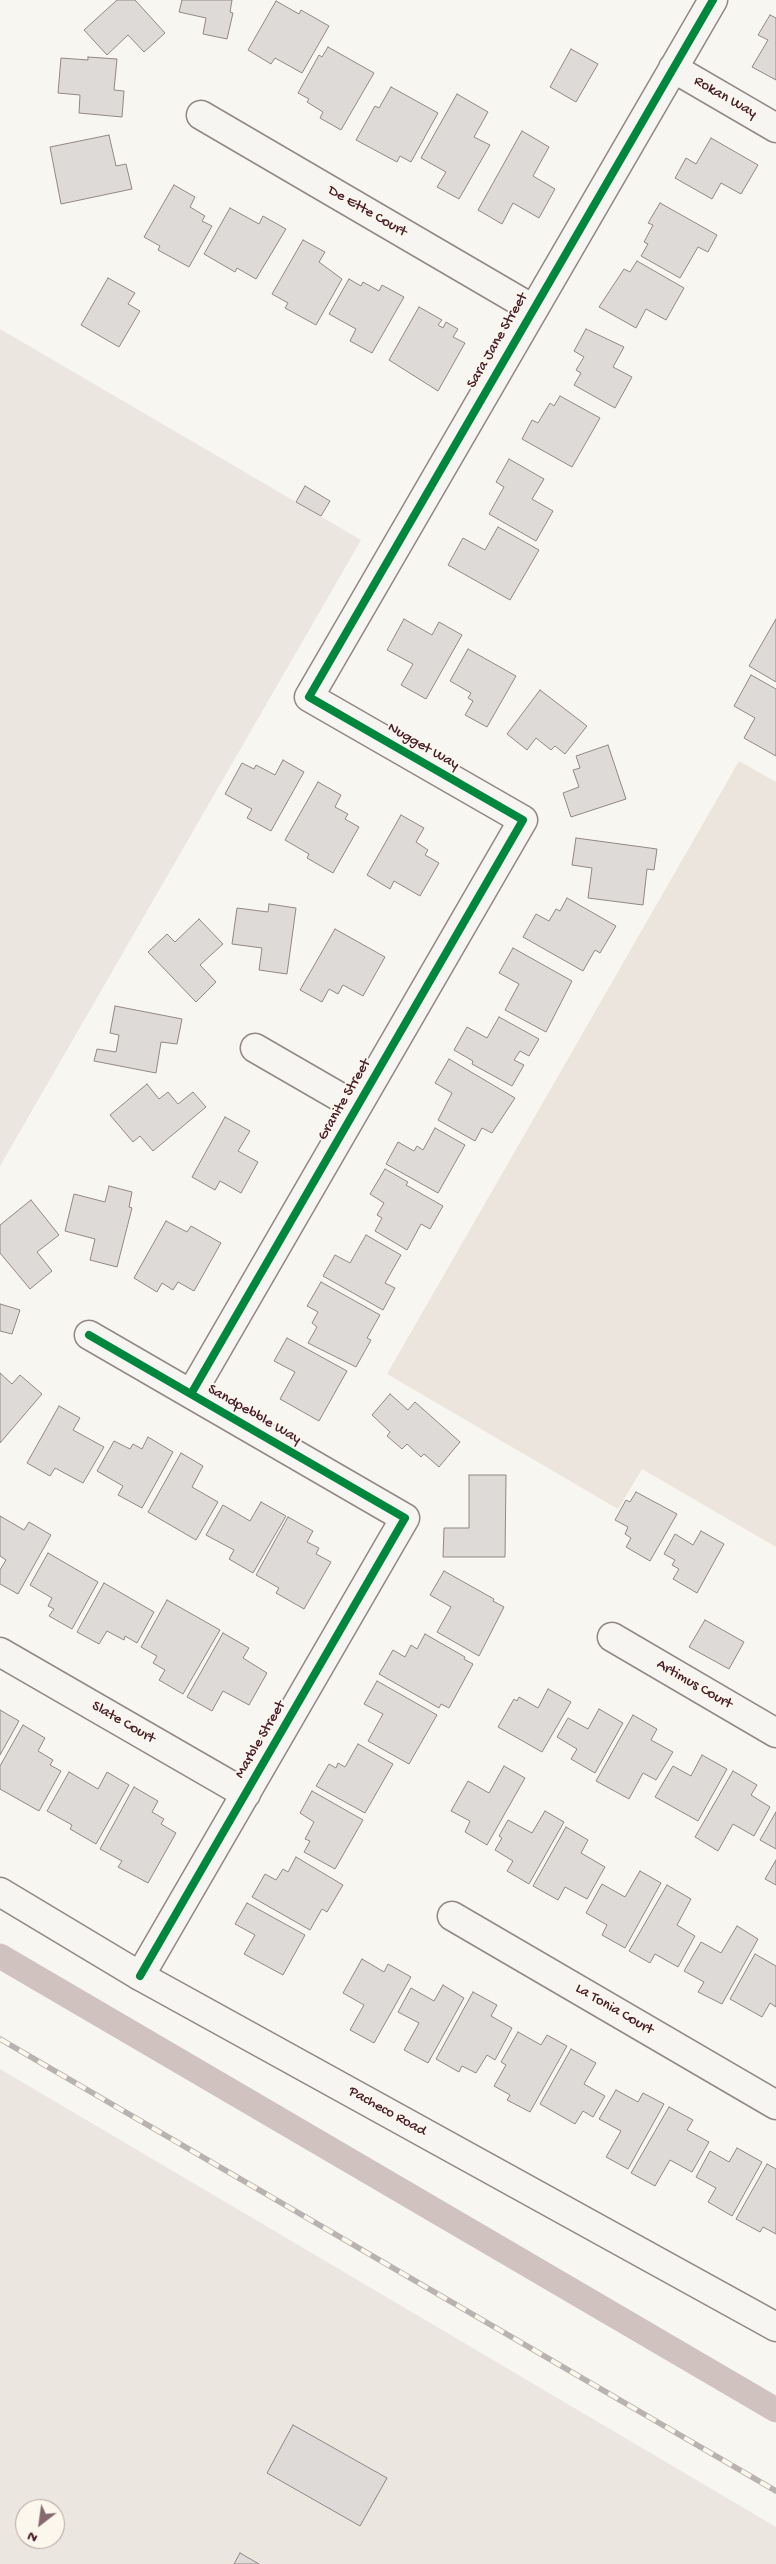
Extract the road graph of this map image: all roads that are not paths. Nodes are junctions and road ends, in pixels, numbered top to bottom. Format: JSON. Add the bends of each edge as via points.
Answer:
{"nodes":[{"id":1,"x":713,"y":0,"type":"edge"},
{"id":2,"x":673,"y":68,"type":"junction"},
{"id":3,"x":201,"y":114,"type":"dead end"},
{"id":4,"x":776,"y":128,"type":"edge"},
{"id":5,"x":533,"y":308,"type":"junction"},
{"id":6,"x":309,"y":697,"type":"joint"},
{"id":7,"x":523,"y":820,"type":"joint"},
{"id":8,"x":254,"y":1048,"type":"dead end"},
{"id":9,"x":357,"y":1107,"type":"junction"},
{"id":10,"x":89,"y":1335,"type":"dead end"},
{"id":11,"x":191,"y":1394,"type":"junction"},
{"id":12,"x":405,"y":1518,"type":"joint"},
{"id":13,"x":612,"y":1637,"type":"dead end"},
{"id":14,"x":0,"y":1652,"type":"edge"},
{"id":15,"x":776,"y":1733,"type":"edge"},
{"id":16,"x":246,"y":1794,"type":"junction"},
{"id":17,"x":0,"y":1892,"type":"edge"},
{"id":18,"x":452,"y":1916,"type":"dead end"},
{"id":19,"x":140,"y":1976,"type":"junction"},
{"id":20,"x":776,"y":2105,"type":"edge"},
{"id":21,"x":776,"y":2327,"type":"edge"}],
"edges":[{"from":1,"to":2,"type":"street","name":"Sara Jane Street"},
{"from":2,"to":4,"type":"street","name":"Rokan Way"},
{"from":2,"to":5,"type":"street","name":"Sara Jane Street"},
{"from":3,"to":5,"type":"street","name":"De Ette Court"},
{"from":5,"to":6,"type":"street","name":"Sara Jane Street"},
{"from":6,"to":7,"type":"street","name":"Nugget Way"},
{"from":7,"to":9,"type":"street","name":"Granite Street"},
{"from":8,"to":9,"type":"street"},
{"from":9,"to":11,"type":"street","name":"Granite Street"},
{"from":10,"to":11,"type":"street","name":"Sandpebble Way"},
{"from":11,"to":12,"type":"street","name":"Sandpebble Way"},
{"from":12,"to":16,"type":"street","name":"Marble Street"},
{"from":13,"to":15,"type":"street","name":"Artimus Court"},
{"from":14,"to":16,"type":"street","name":"Slate Court"},
{"from":16,"to":19,"type":"street","name":"Marble Street"},
{"from":17,"to":19,"type":"street","name":"Pacheco Road"},
{"from":18,"to":20,"type":"street","name":"La Tonia Court"},
{"from":19,"to":21,"type":"street","name":"Pacheco Road"}]}
